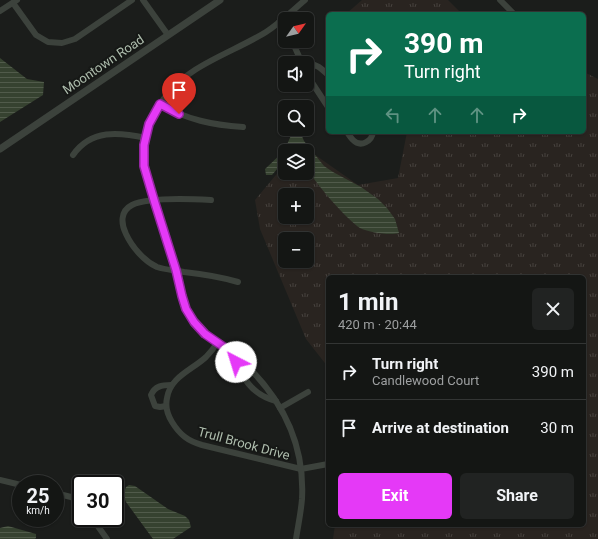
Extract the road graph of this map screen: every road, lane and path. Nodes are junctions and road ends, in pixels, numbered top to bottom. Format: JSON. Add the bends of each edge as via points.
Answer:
{"nodes":[{"id":1,"x":132,"y":0,"type":"edge"},
{"id":2,"x":143,"y":0,"type":"edge"},
{"id":3,"x":220,"y":0,"type":"edge"},
{"id":4,"x":305,"y":0,"type":"edge"},
{"id":5,"x":500,"y":0,"type":"edge"},
{"id":6,"x":15,"y":1,"type":"edge"},
{"id":7,"x":0,"y":11,"type":"edge"},
{"id":8,"x":291,"y":12,"type":"edge"},
{"id":9,"x":512,"y":12,"type":"edge"},
{"id":10,"x":278,"y":23,"type":"edge"},
{"id":11,"x":168,"y":35,"type":"junction"},
{"id":12,"x":314,"y":65,"type":"edge"},
{"id":13,"x":326,"y":73,"type":"edge"},
{"id":14,"x":314,"y":85,"type":"edge"},
{"id":15,"x":326,"y":103,"type":"edge"},
{"id":16,"x":160,"y":104,"type":"junction"},
{"id":17,"x":243,"y":127,"type":"dead end"},
{"id":18,"x":348,"y":134,"type":"edge"},
{"id":19,"x":373,"y":134,"type":"edge"},
{"id":20,"x":146,"y":138,"type":"junction"},
{"id":21,"x":0,"y":149,"type":"edge"},
{"id":22,"x":73,"y":155,"type":"dead end"},
{"id":23,"x":154,"y":200,"type":"junction"},
{"id":24,"x":211,"y":200,"type":"dead end"},
{"id":25,"x":176,"y":270,"type":"junction"},
{"id":26,"x":238,"y":282,"type":"dead end"},
{"id":27,"x":217,"y":343,"type":"junction"},
{"id":28,"x":234,"y":354,"type":"junction"},
{"id":29,"x":171,"y":385,"type":"junction"},
{"id":30,"x":308,"y":392,"type":"dead end"},
{"id":31,"x":276,"y":401,"type":"junction"},
{"id":32,"x":166,"y":406,"type":"junction"},
{"id":33,"x":280,"y":408,"type":"junction"},
{"id":34,"x":326,"y":464,"type":"edge"},
{"id":35,"x":300,"y":469,"type":"junction"},
{"id":36,"x":0,"y":480,"type":"edge"},
{"id":37,"x":12,"y":483,"type":"edge"},
{"id":38,"x":98,"y":527,"type":"edge"},
{"id":39,"x":107,"y":539,"type":"edge"},
{"id":40,"x":296,"y":539,"type":"edge"}],
"edges":[{"from":1,"to":6,"type":"street","via":[[75,39],[62,43],[48,42],[36,35]]},
{"from":2,"to":11,"type":"street"},
{"from":3,"to":11,"type":"street","name":"Moontown Road"},
{"from":4,"to":8,"type":"street"},
{"from":5,"to":9,"type":"street"},
{"from":6,"to":7,"type":"street"},
{"from":10,"to":16,"type":"street","via":[[190,73],[176,84]]},
{"from":11,"to":21,"type":"street","name":"Moontown Road"},
{"from":12,"to":13,"type":"street"},
{"from":14,"to":15,"type":"street"},
{"from":16,"to":17,"type":"street","via":[[197,121]]},
{"from":16,"to":20,"type":"street","via":[[152,118]]},
{"from":18,"to":19,"type":"street","via":[[360,143],[369,141]]},
{"from":20,"to":22,"type":"street","via":[[118,133],[96,137],[81,145]]},
{"from":20,"to":23,"type":"street","via":[[144,166]]},
{"from":23,"to":24,"type":"street"},
{"from":23,"to":25,"type":"street"},
{"from":23,"to":25,"type":"street","via":[[128,208],[123,216],[123,228],[134,247],[147,261],[157,267]]},
{"from":25,"to":26,"type":"street"},
{"from":25,"to":27,"type":"street","via":[[189,316],[199,329]]},
{"from":27,"to":28,"type":"street"},
{"from":27,"to":29,"type":"street","via":[[205,358]]},
{"from":28,"to":31,"type":"street","via":[[258,376]]},
{"from":28,"to":31,"type":"street","via":[[239,370],[252,387],[265,398]]},
{"from":29,"to":32,"type":"street"},
{"from":29,"to":32,"type":"street","via":[[158,386],[151,395],[155,406]]},
{"from":30,"to":33,"type":"street"},
{"from":31,"to":33,"type":"street"},
{"from":32,"to":35,"type":"street","name":"Trull Brook Drive","via":[[170,418],[182,436],[193,442]]},
{"from":33,"to":35,"type":"street","via":[[294,438]]},
{"from":34,"to":35,"type":"street"},
{"from":35,"to":40,"type":"street","via":[[302,499]]},
{"from":36,"to":37,"type":"street"},
{"from":38,"to":39,"type":"street"}]}
